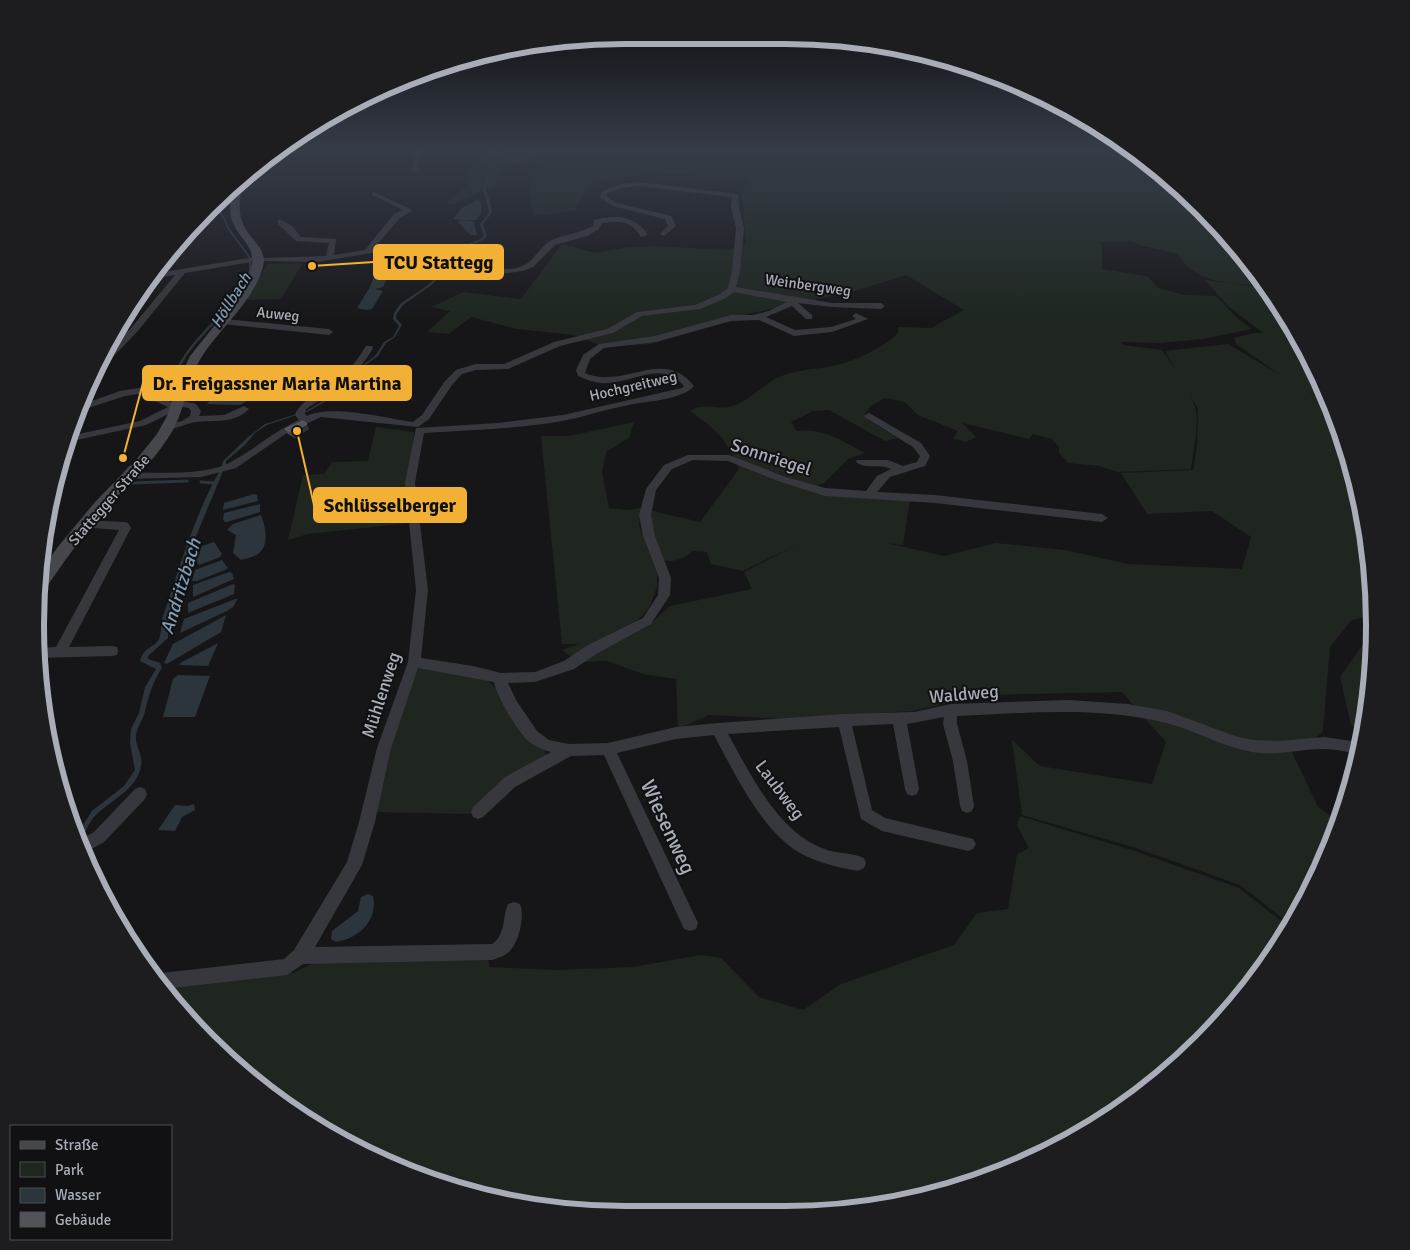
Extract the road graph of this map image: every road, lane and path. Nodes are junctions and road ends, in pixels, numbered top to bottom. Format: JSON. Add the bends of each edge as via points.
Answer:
{"nodes":[{"id":1,"x":235,"y":207,"type":"edge"},
{"id":2,"x":403,"y":207,"type":"edge"},
{"id":3,"x":635,"y":207,"type":"edge"},
{"id":4,"x":735,"y":207,"type":"edge"},
{"id":5,"x":281,"y":222,"type":"dead end"},
{"id":6,"x":664,"y":234,"type":"dead end"},
{"id":7,"x":644,"y":235,"type":"dead end"},
{"id":8,"x":367,"y":252,"type":"junction"},
{"id":9,"x":329,"y":258,"type":"junction"},
{"id":10,"x":260,"y":259,"type":"junction"},
{"id":11,"x":184,"y":271,"type":"junction"},
{"id":12,"x":161,"y":275,"type":"edge"},
{"id":13,"x":732,"y":289,"type":"junction"},
{"id":14,"x":791,"y":301,"type":"junction"},
{"id":15,"x":881,"y":306,"type":"dead end"},
{"id":16,"x":756,"y":316,"type":"junction"},
{"id":17,"x":856,"y":316,"type":"dead end"},
{"id":18,"x":809,"y":317,"type":"dead end"},
{"id":19,"x":225,"y":322,"type":"junction"},
{"id":20,"x":328,"y":332,"type":"dead end"},
{"id":21,"x":369,"y":348,"type":"dead end"},
{"id":22,"x":112,"y":352,"type":"edge"},
{"id":23,"x":179,"y":404,"type":"junction"},
{"id":24,"x":87,"y":406,"type":"edge"},
{"id":25,"x":244,"y":409,"type":"dead end"},
{"id":26,"x":302,"y":415,"type":"junction"},
{"id":27,"x":869,"y":416,"type":"dead end"},
{"id":28,"x":192,"y":419,"type":"junction"},
{"id":29,"x":169,"y":427,"type":"junction"},
{"id":30,"x":417,"y":427,"type":"junction"},
{"id":31,"x":75,"y":437,"type":"edge"},
{"id":32,"x":861,"y":462,"type":"dead end"},
{"id":33,"x":903,"y":470,"type":"junction"},
{"id":34,"x":129,"y":476,"type":"junction"},
{"id":35,"x":870,"y":494,"type":"junction"},
{"id":36,"x":1102,"y":518,"type":"dead end"},
{"id":37,"x":85,"y":524,"type":"junction"},
{"id":38,"x":46,"y":575,"type":"edge"},
{"id":39,"x":112,"y":651,"type":"dead end"},
{"id":40,"x":60,"y":652,"type":"junction"},
{"id":41,"x":45,"y":653,"type":"edge"},
{"id":42,"x":414,"y":662,"type":"junction"},
{"id":43,"x":501,"y":678,"type":"junction"},
{"id":44,"x":951,"y":710,"type":"junction"},
{"id":45,"x":899,"y":718,"type":"junction"},
{"id":46,"x":844,"y":720,"type":"junction"},
{"id":47,"x":718,"y":729,"type":"junction"},
{"id":48,"x":1353,"y":747,"type":"edge"},
{"id":49,"x":608,"y":749,"type":"junction"},
{"id":50,"x":569,"y":750,"type":"junction"},
{"id":51,"x":912,"y":789,"type":"dead end"},
{"id":52,"x":140,"y":794,"type":"dead end"},
{"id":53,"x":967,"y":806,"type":"dead end"},
{"id":54,"x":478,"y":812,"type":"dead end"},
{"id":55,"x":87,"y":844,"type":"edge"},
{"id":56,"x":968,"y":844,"type":"dead end"},
{"id":57,"x":858,"y":863,"type":"dead end"},
{"id":58,"x":514,"y":910,"type":"dead end"},
{"id":59,"x":690,"y":923,"type":"dead end"},
{"id":60,"x":300,"y":956,"type":"junction"},
{"id":61,"x":165,"y":980,"type":"edge"}],
"edges":[{"from":1,"to":10,"type":"main road","via":[[238,225],[258,251]]},
{"from":2,"to":8,"type":"street","via":[[409,210],[397,216]]},
{"from":3,"to":6,"type":"street","via":[[668,218],[672,226]]},
{"from":4,"to":13,"type":"street","via":[[740,225]]},
{"from":5,"to":9,"type":"street","via":[[299,239],[333,241]]},
{"from":7,"to":8,"type":"street","via":[[636,224],[603,220],[591,230],[552,243],[526,267],[507,271],[470,265],[460,261],[455,250],[444,247],[396,247]]},
{"from":8,"to":9,"type":"street"},
{"from":9,"to":10,"type":"street"},
{"from":10,"to":11,"type":"street"},
{"from":10,"to":19,"type":"main road","name":"Stattegger Straße","via":[[249,284]]},
{"from":11,"to":12,"type":"street"},
{"from":11,"to":22,"type":"street"},
{"from":13,"to":14,"type":"street","name":"Weinbergweg"},
{"from":13,"to":30,"type":"street","via":[[696,307],[640,314],[610,331],[557,344],[502,368],[475,367],[459,372],[448,382]]},
{"from":14,"to":15,"type":"street","name":"Weinbergweg"},
{"from":14,"to":16,"type":"street","name":"Hochgreitweg","via":[[770,313]]},
{"from":14,"to":18,"type":"street"},
{"from":16,"to":17,"type":"street","via":[[799,334],[832,329],[864,319]]},
{"from":16,"to":30,"type":"street","name":"Hochgreitweg","via":[[716,321],[656,339],[598,347],[591,352],[579,372],[588,379],[602,382],[655,371],[671,371],[688,384],[688,388],[681,392],[563,418],[498,426]]},
{"from":19,"to":20,"type":"street","name":"Auweg"},
{"from":19,"to":23,"type":"main road","name":"Stattegger Straße","via":[[194,360]]},
{"from":21,"to":26,"type":"street","via":[[343,381]]},
{"from":23,"to":24,"type":"street","via":[[170,406],[152,394],[137,391]]},
{"from":23,"to":28,"type":"street","via":[[193,406],[196,411]]},
{"from":23,"to":29,"type":"main road","name":"Stattegger Straße"},
{"from":23,"to":31,"type":"street","via":[[143,423]]},
{"from":25,"to":28,"type":"street","via":[[220,420]]},
{"from":26,"to":30,"type":"street","via":[[328,413]]},
{"from":26,"to":34,"type":"street","via":[[232,466],[201,474]]},
{"from":27,"to":33,"type":"street","via":[[917,445],[925,456],[921,464]]},
{"from":28,"to":29,"type":"street"},
{"from":29,"to":34,"type":"main road","name":"Stattegger Straße"},
{"from":30,"to":42,"type":"street","name":"Mühlenweg","via":[[410,483],[422,590]]},
{"from":32,"to":33,"type":"street","via":[[888,463]]},
{"from":33,"to":35,"type":"street","via":[[888,472]]},
{"from":34,"to":37,"type":"main road","name":"Stattegger Straße"},
{"from":35,"to":36,"type":"street","name":"Sonnriegel"},
{"from":35,"to":43,"type":"street","name":"Sonnriegel","via":[[825,492],[729,458],[692,458],[668,467],[651,489],[645,515],[649,536],[665,578],[664,595],[647,621],[568,665],[535,677]]},
{"from":37,"to":38,"type":"main road","name":"Stattegger Straße"},
{"from":37,"to":40,"type":"street","via":[[125,528]]},
{"from":39,"to":40,"type":"street"},
{"from":40,"to":41,"type":"street"},
{"from":42,"to":43,"type":"street"},
{"from":42,"to":60,"type":"street","name":"Mühlenweg","via":[[384,748],[354,865]]},
{"from":43,"to":50,"type":"street","name":"Waldweg","via":[[511,704],[532,735],[546,745]]},
{"from":44,"to":45,"type":"street","name":"Waldweg"},
{"from":44,"to":48,"type":"street","name":"Waldweg","via":[[1068,706],[1128,710],[1167,717],[1252,746],[1324,743]]},
{"from":44,"to":53,"type":"street","via":[[950,724]]},
{"from":45,"to":46,"type":"street","name":"Waldweg"},
{"from":45,"to":51,"type":"street"},
{"from":46,"to":47,"type":"street","name":"Waldweg"},
{"from":46,"to":56,"type":"street","via":[[866,814],[882,824]]},
{"from":47,"to":49,"type":"street","name":"Waldweg","via":[[676,733]]},
{"from":47,"to":57,"type":"street","name":"Laubweg","via":[[739,767],[785,832],[803,847],[820,855]]},
{"from":49,"to":50,"type":"street","name":"Waldweg"},
{"from":49,"to":59,"type":"street","name":"Wiesenweg"},
{"from":50,"to":54,"type":"street","name":"Waldweg","via":[[510,782]]},
{"from":52,"to":55,"type":"street"},
{"from":58,"to":60,"type":"street","name":"Mühlenweg","via":[[508,944],[492,952]]},
{"from":60,"to":61,"type":"street","name":"Mühlenweg","via":[[287,967]]}]}
